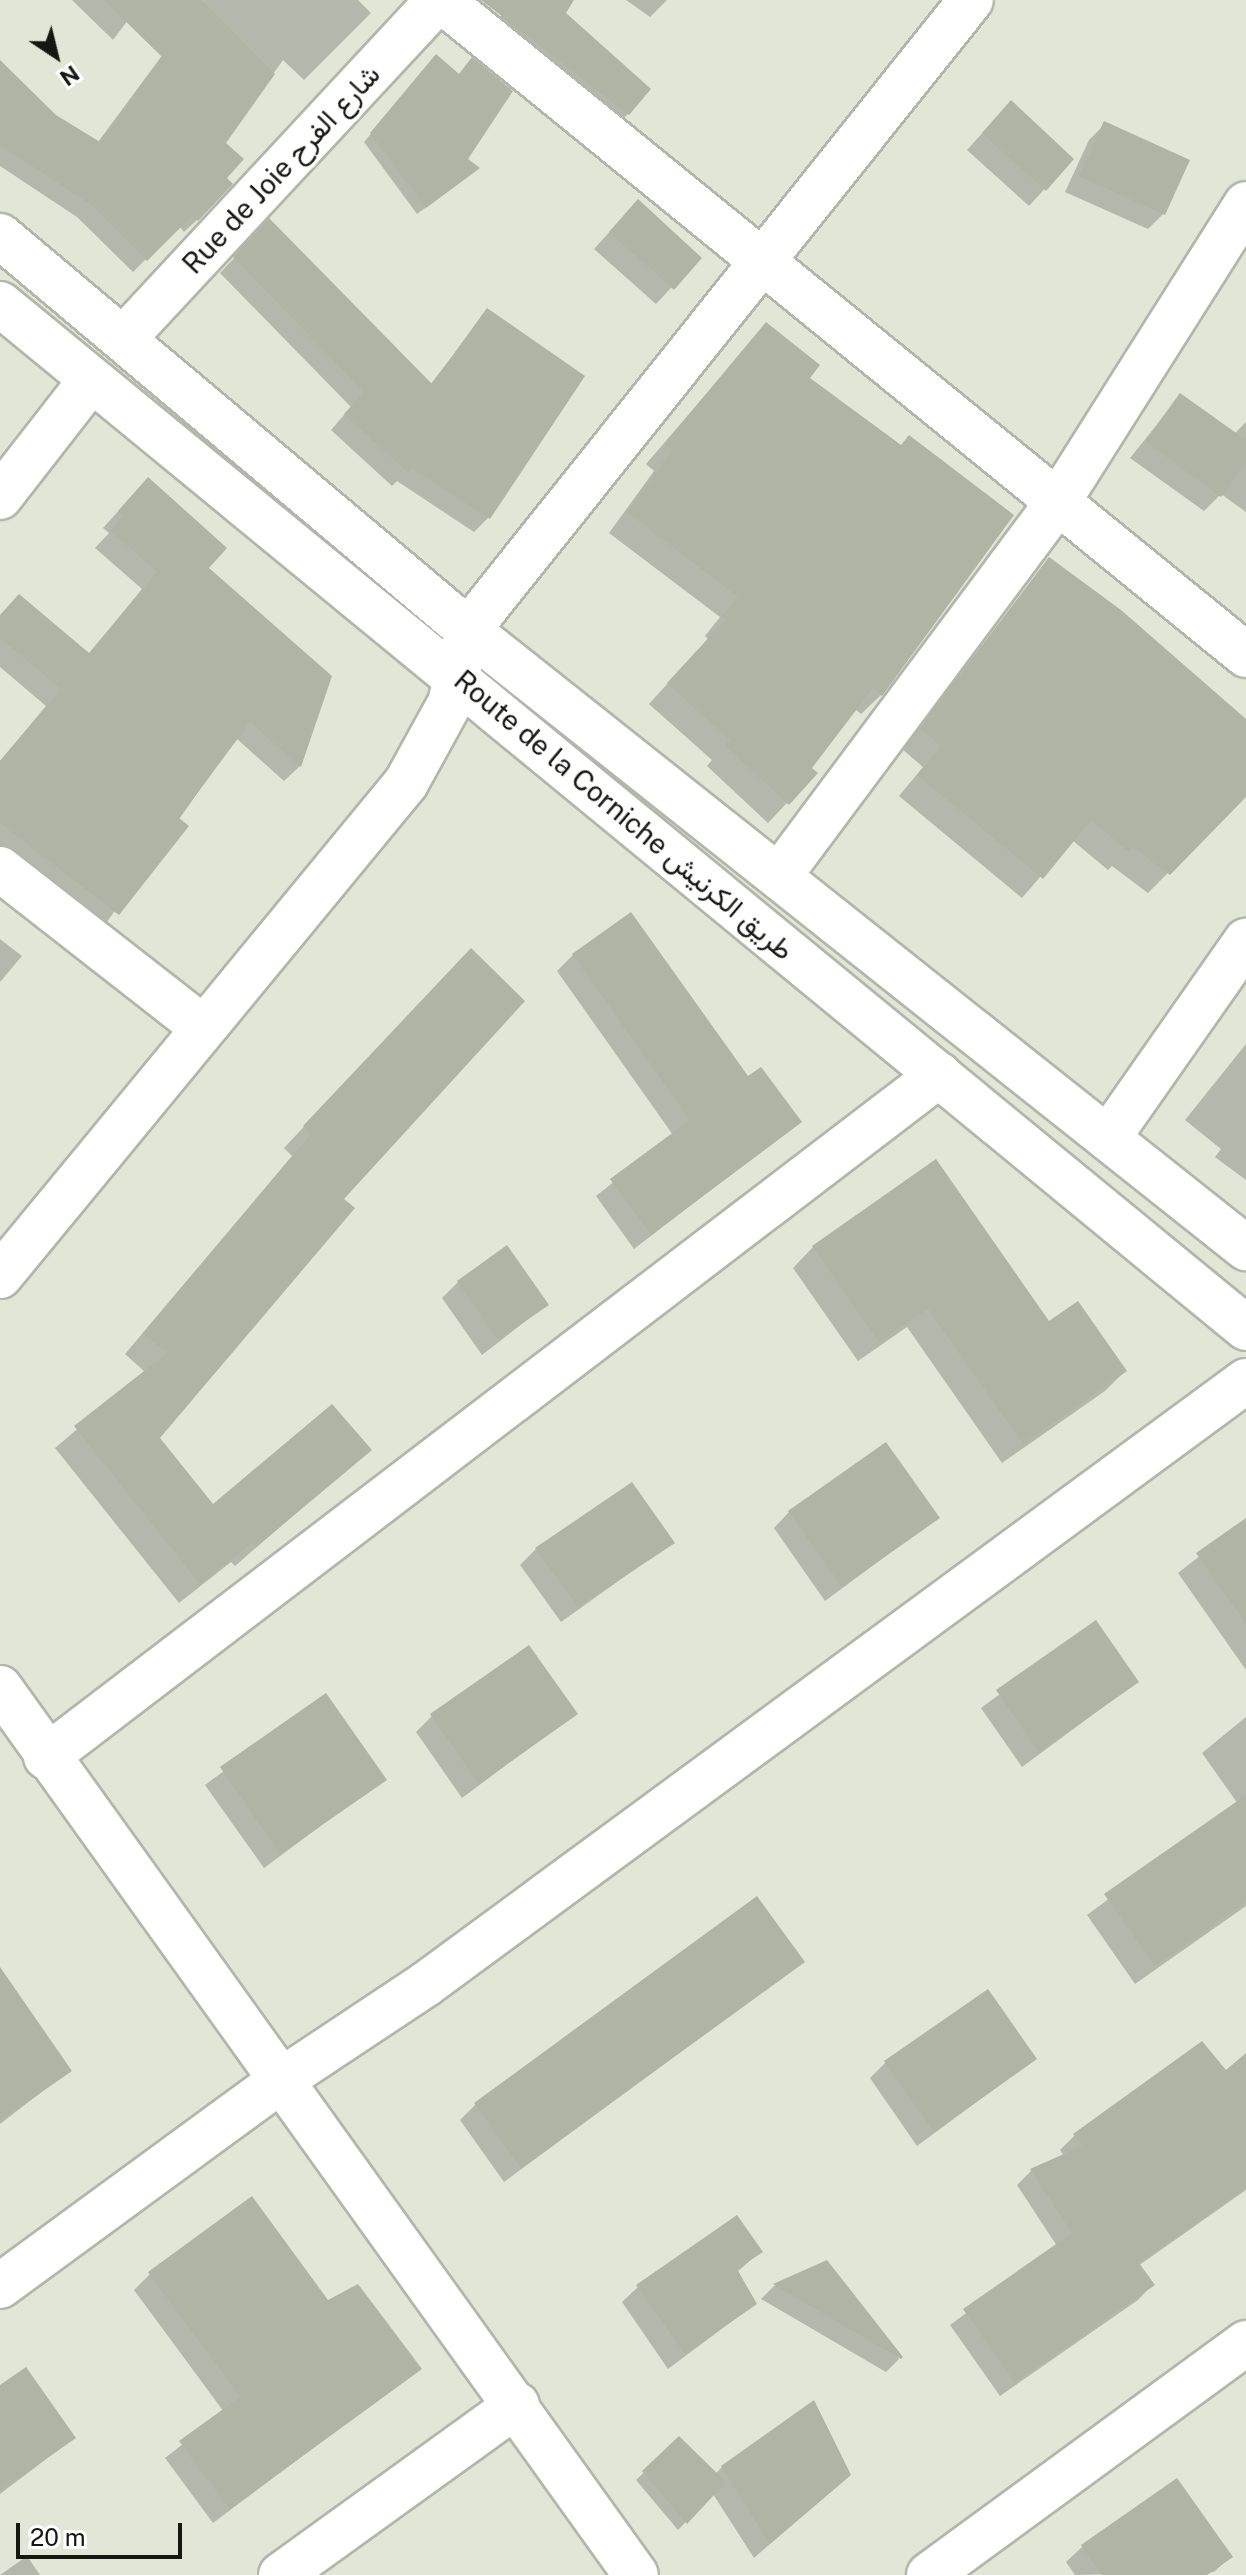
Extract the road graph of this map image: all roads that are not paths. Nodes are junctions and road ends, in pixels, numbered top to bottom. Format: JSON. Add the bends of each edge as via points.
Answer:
{"nodes":[{"id":1,"x":440,"y":0,"type":"edge"},
{"id":2,"x":971,"y":0,"type":"edge"},
{"id":3,"x":1246,"y":204,"type":"edge"},
{"id":4,"x":0,"y":236,"type":"edge"},
{"id":5,"x":760,"y":263,"type":"junction"},
{"id":6,"x":0,"y":304,"type":"edge"},
{"id":7,"x":125,"y":337,"type":"junction"},
{"id":8,"x":91,"y":380,"type":"junction"},
{"id":9,"x":0,"y":497,"type":"edge"},
{"id":10,"x":1056,"y":505,"type":"junction"},
{"id":11,"x":468,"y":630,"type":"junction"},
{"id":12,"x":1246,"y":655,"type":"edge"},
{"id":13,"x":457,"y":677,"type":"junction"},
{"id":14,"x":0,"y":869,"type":"edge"},
{"id":15,"x":779,"y":876,"type":"junction"},
{"id":16,"x":1246,"y":941,"type":"edge"},
{"id":17,"x":202,"y":1027,"type":"junction"},
{"id":18,"x":939,"y":1075,"type":"junction"},
{"id":19,"x":1108,"y":1138,"type":"junction"},
{"id":20,"x":1246,"y":1248,"type":"edge"},
{"id":21,"x":0,"y":1276,"type":"edge"},
{"id":22,"x":1246,"y":1328,"type":"edge"},
{"id":23,"x":1246,"y":1381,"type":"edge"},
{"id":24,"x":0,"y":1688,"type":"edge"},
{"id":25,"x":46,"y":1757,"type":"junction"},
{"id":26,"x":283,"y":2079,"type":"junction"},
{"id":27,"x":0,"y":2286,"type":"edge"},
{"id":28,"x":1246,"y":2343,"type":"edge"},
{"id":29,"x":517,"y":2405,"type":"junction"},
{"id":30,"x":281,"y":2575,"type":"edge"},
{"id":31,"x":636,"y":2575,"type":"edge"},
{"id":32,"x":929,"y":2575,"type":"edge"}],
"edges":[{"from":1,"to":5,"type":"street"},
{"from":1,"to":7,"type":"street","name":"Rue de Joie شارع الفرح"},
{"from":2,"to":5,"type":"street"},
{"from":3,"to":10,"type":"street"},
{"from":4,"to":7,"type":"street","name":"Route de la Corniche طريق الكرنيش"},
{"from":5,"to":10,"type":"street"},
{"from":5,"to":11,"type":"street"},
{"from":6,"to":8,"type":"street","name":"Route de la Corniche طريق الكرنيش"},
{"from":7,"to":11,"type":"street","name":"Route de la Corniche طريق الكرنيش"},
{"from":8,"to":9,"type":"street"},
{"from":8,"to":13,"type":"street","name":"Route de la Corniche طريق الكرنيش"},
{"from":10,"to":12,"type":"street"},
{"from":10,"to":15,"type":"street"},
{"from":11,"to":13,"type":"street"},
{"from":11,"to":15,"type":"street","name":"Route de la Corniche طريق الكرنيش"},
{"from":13,"to":17,"type":"street","via":[[450,703],[406,783]]},
{"from":13,"to":18,"type":"street","name":"Route de la Corniche طريق الكرنيش"},
{"from":14,"to":17,"type":"street"},
{"from":15,"to":19,"type":"street","name":"Route de la Corniche طريق الكرنيش"},
{"from":16,"to":19,"type":"street"},
{"from":17,"to":21,"type":"street"},
{"from":18,"to":22,"type":"street","name":"Route de la Corniche طريق الكرنيش"},
{"from":18,"to":25,"type":"street"},
{"from":19,"to":20,"type":"street","name":"Route de la Corniche طريق الكرنيش"},
{"from":23,"to":26,"type":"street","via":[[426,1984]]},
{"from":24,"to":25,"type":"street"},
{"from":25,"to":26,"type":"street"},
{"from":26,"to":27,"type":"street"},
{"from":26,"to":29,"type":"street"},
{"from":28,"to":32,"type":"street"},
{"from":29,"to":30,"type":"street"},
{"from":29,"to":31,"type":"street"}]}
